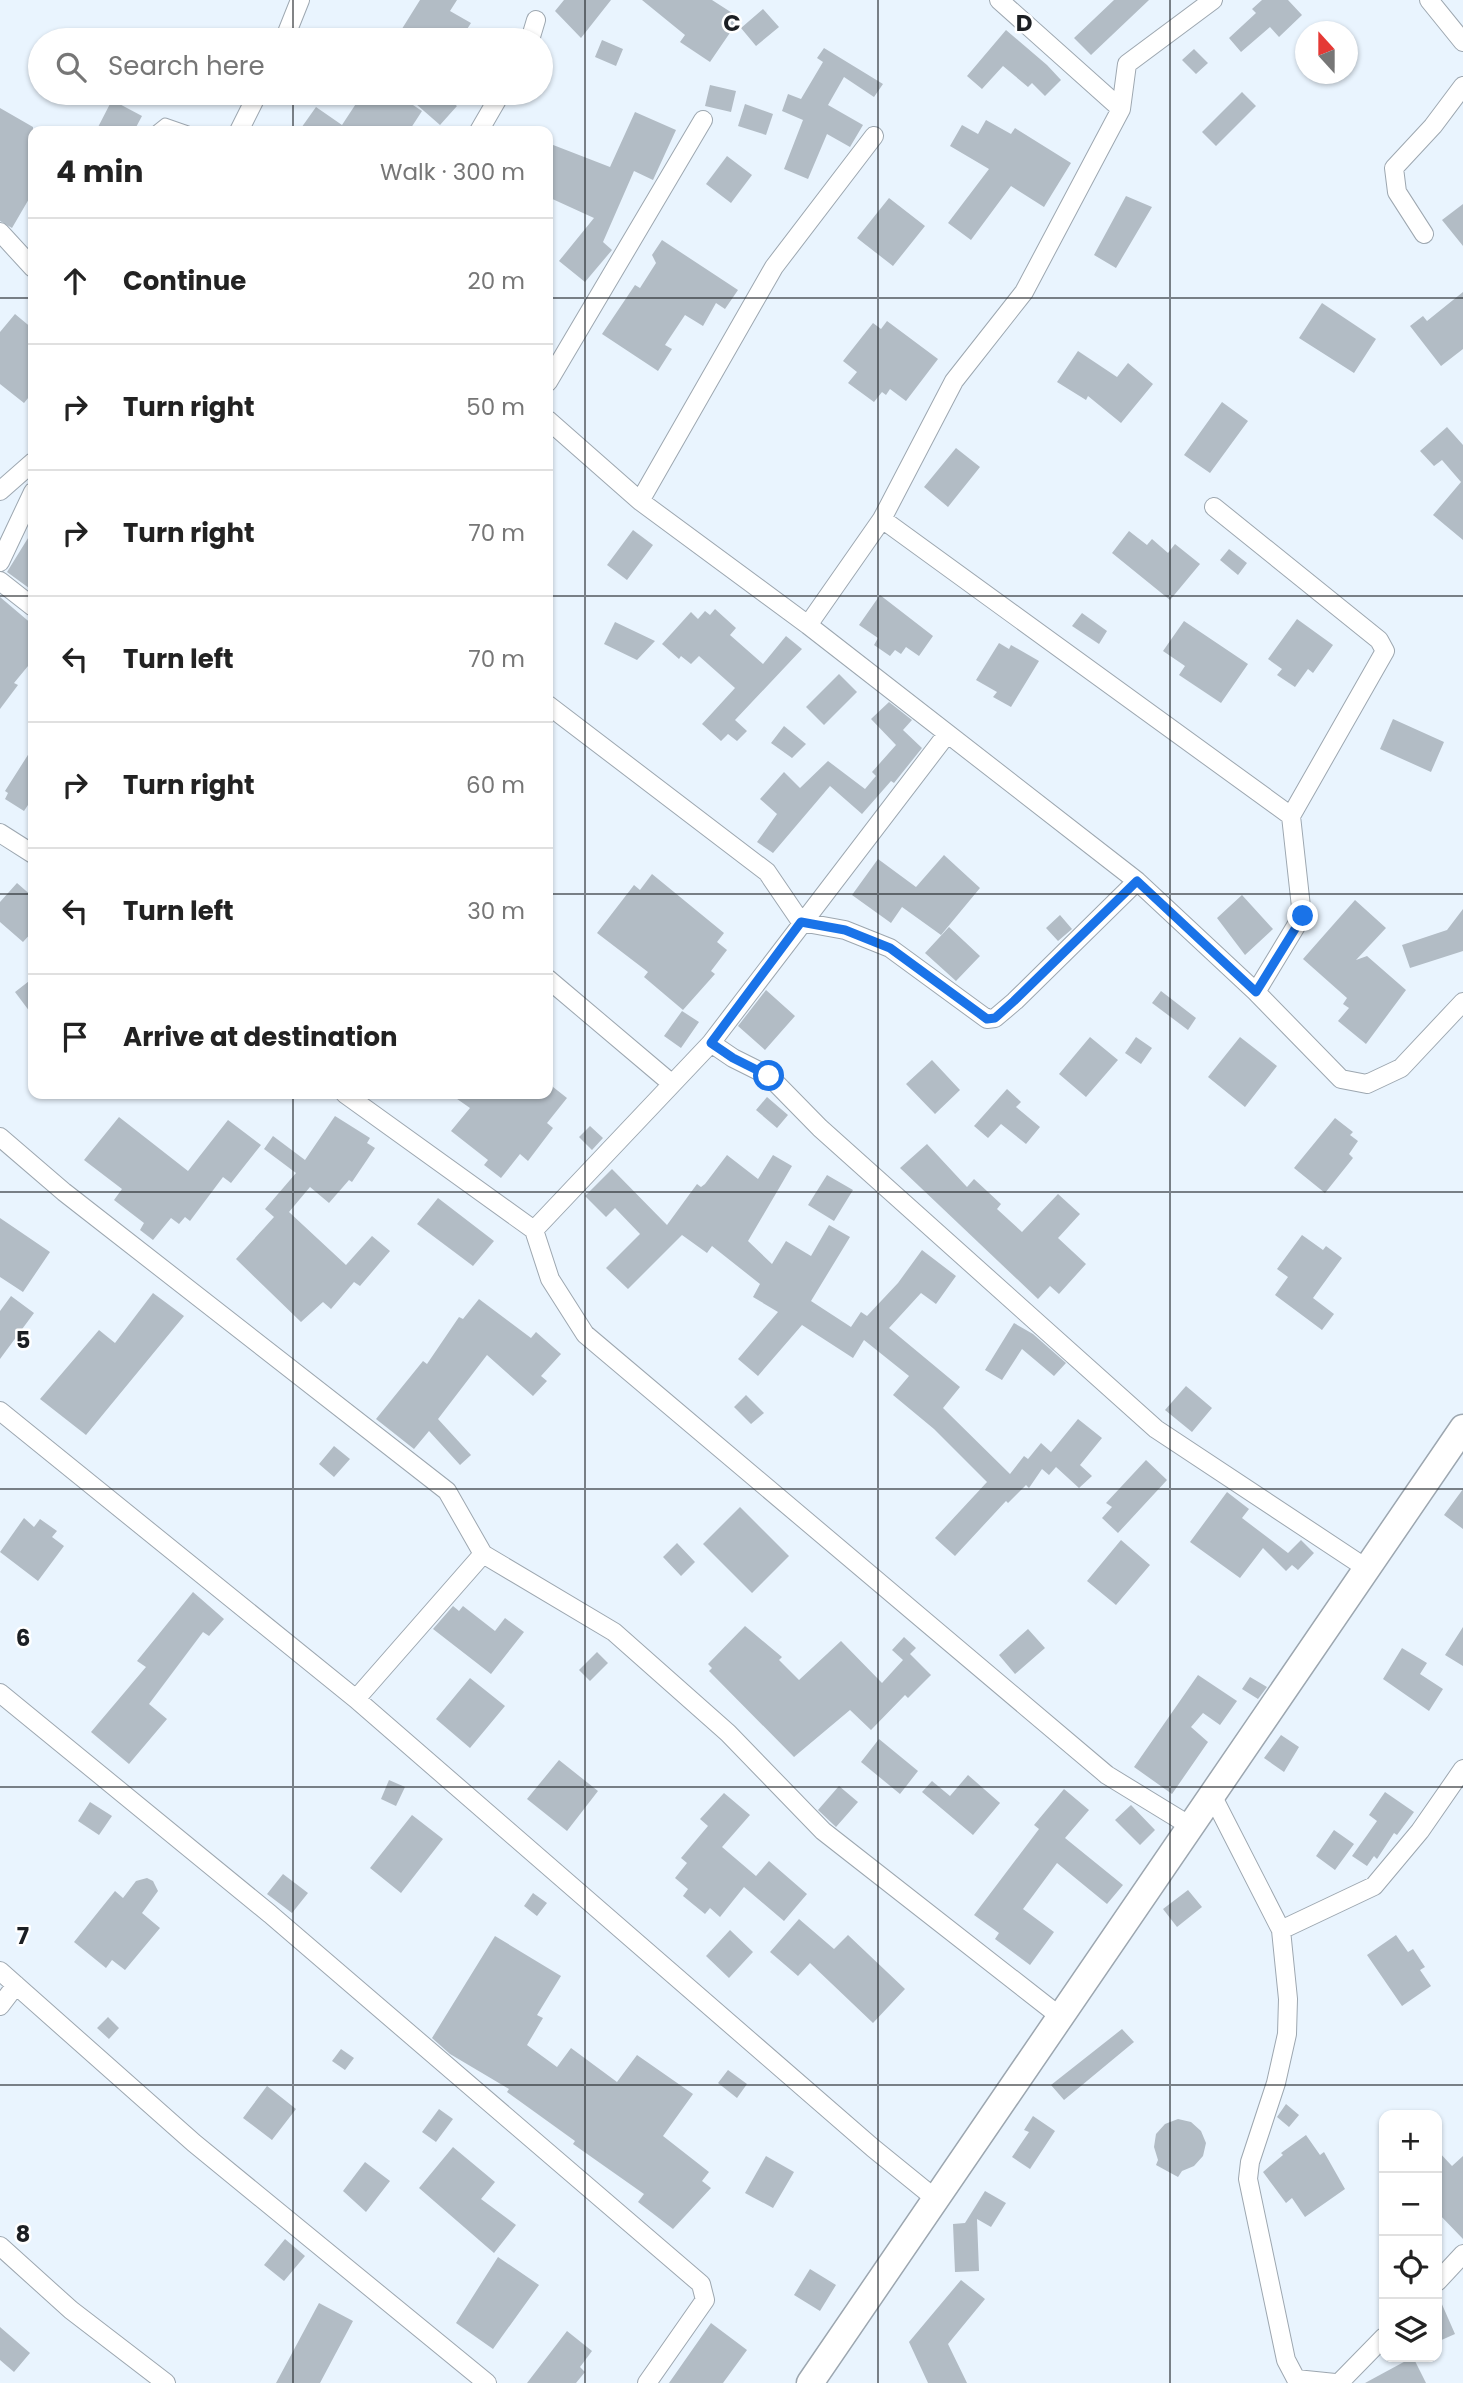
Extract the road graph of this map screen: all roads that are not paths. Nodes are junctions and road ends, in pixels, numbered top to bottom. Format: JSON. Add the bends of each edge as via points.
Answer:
{"nodes":[{"id":1,"x":300,"y":0,"type":"edge"},
{"id":2,"x":999,"y":0,"type":"edge"},
{"id":3,"x":1213,"y":0,"type":"edge"},
{"id":4,"x":1429,"y":0,"type":"edge"},
{"id":5,"x":537,"y":20,"type":"dead end"},
{"id":6,"x":289,"y":28,"type":"edge"},
{"id":7,"x":534,"y":28,"type":"edge"},
{"id":8,"x":1463,"y":42,"type":"edge"},
{"id":9,"x":1463,"y":86,"type":"edge"},
{"id":10,"x":252,"y":105,"type":"edge"},
{"id":11,"x":494,"y":105,"type":"edge"},
{"id":12,"x":1121,"y":109,"type":"junction"},
{"id":13,"x":704,"y":120,"type":"dead end"},
{"id":14,"x":242,"y":126,"type":"edge"},
{"id":15,"x":482,"y":126,"type":"edge"},
{"id":16,"x":874,"y":136,"type":"dead end"},
{"id":17,"x":0,"y":232,"type":"edge"},
{"id":18,"x":1424,"y":234,"type":"dead end"},
{"id":19,"x":28,"y":263,"type":"edge"},
{"id":20,"x":553,"y":374,"type":"edge"},
{"id":21,"x":553,"y":424,"type":"edge"},
{"id":22,"x":28,"y":466,"type":"edge"},
{"id":23,"x":0,"y":491,"type":"edge"},
{"id":24,"x":640,"y":501,"type":"junction"},
{"id":25,"x":28,"y":503,"type":"edge"},
{"id":26,"x":1214,"y":507,"type":"dead end"},
{"id":27,"x":881,"y":519,"type":"junction"},
{"id":28,"x":0,"y":562,"type":"edge"},
{"id":29,"x":0,"y":581,"type":"edge"},
{"id":30,"x":28,"y":603,"type":"edge"},
{"id":31,"x":808,"y":625,"type":"junction"},
{"id":32,"x":553,"y":709,"type":"edge"},
{"id":33,"x":947,"y":734,"type":"junction"},
{"id":34,"x":1291,"y":816,"type":"junction"},
{"id":35,"x":0,"y":833,"type":"edge"},
{"id":36,"x":28,"y":851,"type":"edge"},
{"id":37,"x":1137,"y":881,"type":"junction"},
{"id":38,"x":801,"y":922,"type":"junction"},
{"id":39,"x":553,"y":983,"type":"edge"},
{"id":40,"x":1256,"y":992,"type":"junction"},
{"id":41,"x":1463,"y":1002,"type":"edge"},
{"id":42,"x":711,"y":1043,"type":"junction"},
{"id":43,"x":671,"y":1083,"type":"junction"},
{"id":44,"x":352,"y":1099,"type":"edge"},
{"id":45,"x":0,"y":1138,"type":"edge"},
{"id":46,"x":534,"y":1230,"type":"junction"},
{"id":47,"x":0,"y":1411,"type":"edge"},
{"id":48,"x":1463,"y":1428,"type":"edge"},
{"id":49,"x":483,"y":1554,"type":"junction"},
{"id":50,"x":1369,"y":1570,"type":"junction"},
{"id":51,"x":0,"y":1693,"type":"edge"},
{"id":52,"x":356,"y":1699,"type":"junction"},
{"id":53,"x":1463,"y":1769,"type":"edge"},
{"id":54,"x":1212,"y":1795,"type":"junction"},
{"id":55,"x":1192,"y":1827,"type":"junction"},
{"id":56,"x":1281,"y":1930,"type":"junction"},
{"id":57,"x":0,"y":1970,"type":"edge"},
{"id":58,"x":16,"y":1985,"type":"junction"},
{"id":59,"x":0,"y":2006,"type":"edge"},
{"id":60,"x":1062,"y":2018,"type":"junction"},
{"id":61,"x":937,"y":2200,"type":"junction"},
{"id":62,"x":0,"y":2246,"type":"edge"},
{"id":63,"x":1463,"y":2254,"type":"edge"},
{"id":64,"x":1442,"y":2277,"type":"edge"},
{"id":65,"x":1379,"y":2342,"type":"edge"},
{"id":66,"x":166,"y":2383,"type":"edge"},
{"id":67,"x":487,"y":2383,"type":"edge"},
{"id":68,"x":647,"y":2383,"type":"edge"},
{"id":69,"x":810,"y":2383,"type":"edge"},
{"id":70,"x":1337,"y":2383,"type":"edge"}],
"edges":[{"from":1,"to":6,"type":"street"},
{"from":2,"to":12,"type":"street"},
{"from":3,"to":12,"type":"street","via":[[1127,64]]},
{"from":4,"to":8,"type":"street"},
{"from":5,"to":7,"type":"street"},
{"from":9,"to":18,"type":"street","via":[[1394,168],[1397,192]]},
{"from":10,"to":14,"type":"street"},
{"from":11,"to":15,"type":"street"},
{"from":12,"to":27,"type":"street","via":[[1024,292],[954,381]]},
{"from":13,"to":20,"type":"street"},
{"from":16,"to":24,"type":"street","via":[[774,267]]},
{"from":17,"to":19,"type":"street"},
{"from":21,"to":24,"type":"street"},
{"from":22,"to":23,"type":"street"},
{"from":24,"to":31,"type":"street"},
{"from":25,"to":28,"type":"street"},
{"from":26,"to":34,"type":"street","via":[[1379,640],[1385,651]]},
{"from":27,"to":31,"type":"street"},
{"from":27,"to":34,"type":"street"},
{"from":29,"to":30,"type":"street"},
{"from":31,"to":33,"type":"street"},
{"from":32,"to":38,"type":"street","via":[[767,872]]},
{"from":33,"to":37,"type":"street"},
{"from":33,"to":38,"type":"street"},
{"from":34,"to":40,"type":"street","via":[[1303,916]]},
{"from":35,"to":36,"type":"street"},
{"from":37,"to":38,"type":"street","via":[[995,1018],[987,1019],[890,948],[845,930]]},
{"from":37,"to":40,"type":"street"},
{"from":38,"to":42,"type":"street"},
{"from":39,"to":43,"type":"street"},
{"from":40,"to":41,"type":"street","via":[[1341,1079],[1367,1084],[1401,1068]]},
{"from":42,"to":43,"type":"street"},
{"from":42,"to":50,"type":"street","via":[[769,1076],[820,1128],[1156,1429]]},
{"from":43,"to":46,"type":"street"},
{"from":44,"to":46,"type":"street"},
{"from":45,"to":49,"type":"street","via":[[447,1491]]},
{"from":46,"to":55,"type":"street","via":[[550,1279],[585,1334],[1107,1775]]},
{"from":47,"to":52,"type":"street"},
{"from":48,"to":50,"type":"street"},
{"from":49,"to":52,"type":"street"},
{"from":49,"to":60,"type":"street","via":[[614,1632],[728,1733],[823,1832]]},
{"from":50,"to":54,"type":"street"},
{"from":51,"to":68,"type":"street","via":[[270,1914],[701,2284],[705,2300]]},
{"from":52,"to":61,"type":"street"},
{"from":53,"to":56,"type":"street","via":[[1374,1886]]},
{"from":54,"to":55,"type":"street"},
{"from":54,"to":56,"type":"street"},
{"from":55,"to":60,"type":"street"},
{"from":56,"to":70,"type":"street","via":[[1287,2034],[1248,2179],[1286,2360],[1296,2379]]},
{"from":57,"to":58,"type":"street"},
{"from":58,"to":59,"type":"street"},
{"from":58,"to":67,"type":"street","via":[[194,2143]]},
{"from":60,"to":61,"type":"street"},
{"from":61,"to":69,"type":"street"},
{"from":62,"to":66,"type":"street","via":[[71,2310]]},
{"from":63,"to":64,"type":"street"},
{"from":65,"to":70,"type":"street"}]}
